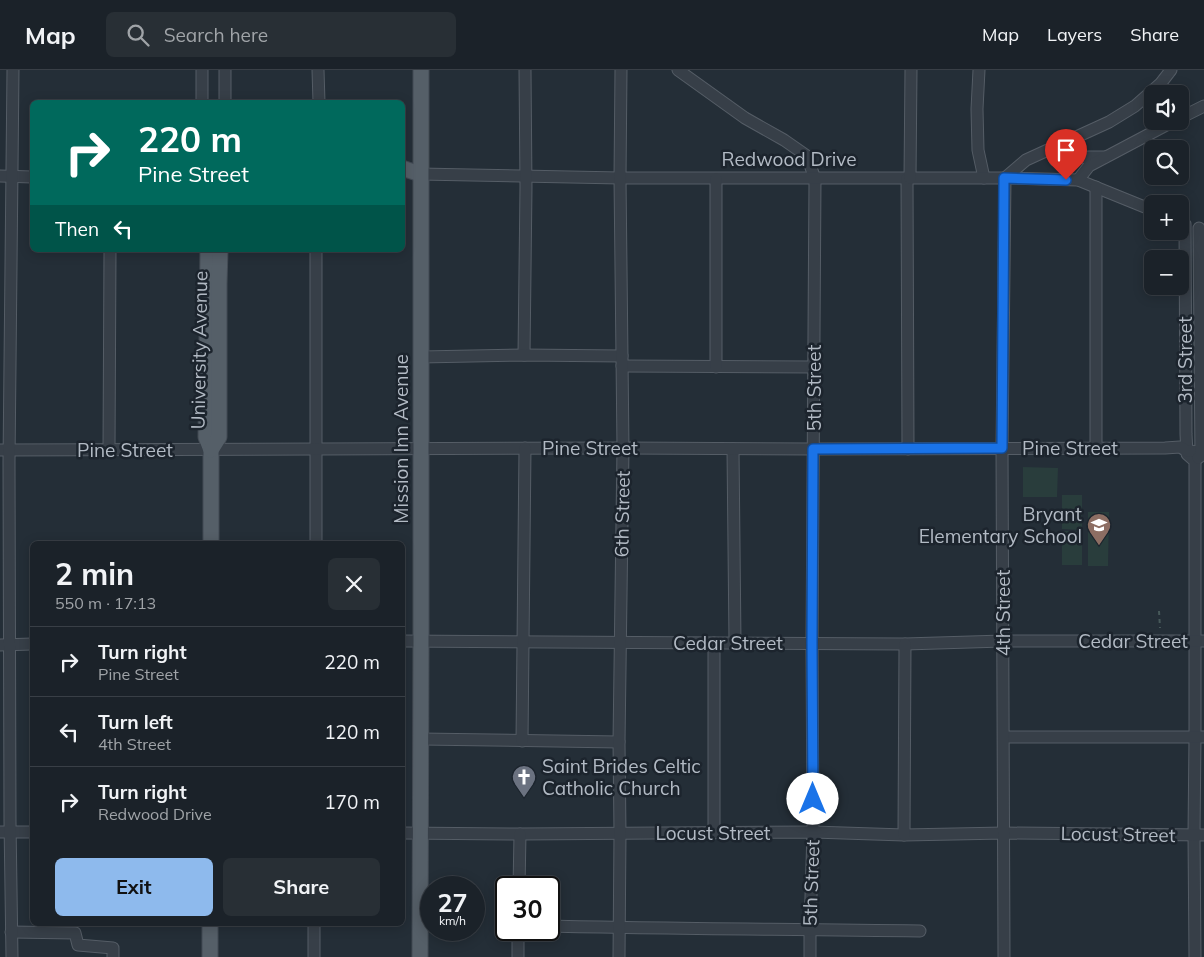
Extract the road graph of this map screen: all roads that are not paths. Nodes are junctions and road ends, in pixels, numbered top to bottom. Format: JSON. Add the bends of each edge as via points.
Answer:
{"nodes":[{"id":1,"x":14,"y":70,"type":"edge"},
{"id":2,"x":202,"y":70,"type":"edge"},
{"id":3,"x":225,"y":70,"type":"edge"},
{"id":4,"x":318,"y":70,"type":"edge"},
{"id":5,"x":421,"y":70,"type":"edge"},
{"id":6,"x":525,"y":70,"type":"edge"},
{"id":7,"x":621,"y":70,"type":"edge"},
{"id":8,"x":678,"y":70,"type":"edge"},
{"id":9,"x":911,"y":70,"type":"edge"},
{"id":10,"x":979,"y":70,"type":"edge"},
{"id":11,"x":1171,"y":70,"type":"edge"},
{"id":12,"x":202,"y":100,"type":"edge"},
{"id":13,"x":225,"y":100,"type":"edge"},
{"id":14,"x":319,"y":100,"type":"edge"},
{"id":15,"x":1204,"y":106,"type":"edge"},
{"id":16,"x":1189,"y":114,"type":"edge"},
{"id":17,"x":1157,"y":130,"type":"edge"},
{"id":18,"x":1055,"y":147,"type":"junction"},
{"id":19,"x":1106,"y":157,"type":"junction"},
{"id":20,"x":1055,"y":160,"type":"junction"},
{"id":21,"x":405,"y":169,"type":"edge"},
{"id":22,"x":420,"y":174,"type":"junction"},
{"id":23,"x":0,"y":176,"type":"edge"},
{"id":24,"x":13,"y":176,"type":"junction"},
{"id":25,"x":30,"y":176,"type":"edge"},
{"id":26,"x":405,"y":177,"type":"edge"},
{"id":27,"x":526,"y":177,"type":"junction"},
{"id":28,"x":620,"y":178,"type":"junction"},
{"id":29,"x":908,"y":178,"type":"junction"},
{"id":30,"x":984,"y":178,"type":"junction"},
{"id":31,"x":1004,"y":178,"type":"junction"},
{"id":32,"x":716,"y":179,"type":"junction"},
{"id":33,"x":815,"y":179,"type":"junction"},
{"id":34,"x":1054,"y":180,"type":"junction"},
{"id":35,"x":1078,"y":180,"type":"junction"},
{"id":36,"x":1096,"y":188,"type":"junction"},
{"id":37,"x":1144,"y":207,"type":"edge"},
{"id":38,"x":1189,"y":225,"type":"edge"},
{"id":39,"x":1201,"y":229,"type":"edge"},
{"id":40,"x":1184,"y":240,"type":"edge"},
{"id":41,"x":110,"y":252,"type":"edge"},
{"id":42,"x":204,"y":252,"type":"edge"},
{"id":43,"x":208,"y":252,"type":"edge"},
{"id":44,"x":220,"y":252,"type":"edge"},
{"id":45,"x":316,"y":252,"type":"edge"},
{"id":46,"x":207,"y":282,"type":"junction"},
{"id":47,"x":524,"y":355,"type":"junction"},
{"id":48,"x":420,"y":357,"type":"junction"},
{"id":49,"x":622,"y":361,"type":"junction"},
{"id":50,"x":716,"y":366,"type":"junction"},
{"id":51,"x":814,"y":367,"type":"junction"},
{"id":52,"x":1202,"y":438,"type":"edge"},
{"id":53,"x":1184,"y":446,"type":"junction"},
{"id":54,"x":421,"y":448,"type":"junction"},
{"id":55,"x":525,"y":448,"type":"junction"},
{"id":56,"x":623,"y":448,"type":"junction"},
{"id":57,"x":1002,"y":448,"type":"junction"},
{"id":58,"x":1096,"y":448,"type":"junction"},
{"id":59,"x":316,"y":449,"type":"junction"},
{"id":60,"x":733,"y":449,"type":"junction"},
{"id":61,"x":813,"y":449,"type":"junction"},
{"id":62,"x":908,"y":449,"type":"junction"},
{"id":63,"x":5,"y":450,"type":"edge"},
{"id":64,"x":109,"y":450,"type":"junction"},
{"id":65,"x":211,"y":450,"type":"junction"},
{"id":66,"x":1200,"y":455,"type":"edge"},
{"id":67,"x":5,"y":532,"type":"edge"},
{"id":68,"x":210,"y":541,"type":"edge"},
{"id":69,"x":316,"y":541,"type":"edge"},
{"id":70,"x":405,"y":641,"type":"edge"},
{"id":71,"x":421,"y":641,"type":"junction"},
{"id":72,"x":523,"y":641,"type":"junction"},
{"id":73,"x":1004,"y":641,"type":"junction"},
{"id":74,"x":1200,"y":641,"type":"edge"},
{"id":75,"x":620,"y":642,"type":"junction"},
{"id":76,"x":714,"y":643,"type":"junction"},
{"id":77,"x":735,"y":643,"type":"junction"},
{"id":78,"x":812,"y":643,"type":"junction"},
{"id":79,"x":30,"y":644,"type":"edge"},
{"id":80,"x":905,"y":644,"type":"junction"},
{"id":81,"x":5,"y":645,"type":"edge"},
{"id":82,"x":1004,"y":737,"type":"junction"},
{"id":83,"x":1200,"y":737,"type":"edge"},
{"id":84,"x":421,"y":740,"type":"junction"},
{"id":85,"x":522,"y":741,"type":"junction"},
{"id":86,"x":619,"y":742,"type":"junction"},
{"id":87,"x":5,"y":749,"type":"edge"},
{"id":88,"x":5,"y":832,"type":"edge"},
{"id":89,"x":30,"y":832,"type":"edge"},
{"id":90,"x":714,"y":832,"type":"junction"},
{"id":91,"x":813,"y":832,"type":"junction"},
{"id":92,"x":405,"y":833,"type":"edge"},
{"id":93,"x":420,"y":833,"type":"junction"},
{"id":94,"x":620,"y":833,"type":"junction"},
{"id":95,"x":1004,"y":833,"type":"junction"},
{"id":96,"x":520,"y":834,"type":"junction"},
{"id":97,"x":904,"y":834,"type":"junction"},
{"id":98,"x":1199,"y":835,"type":"edge"},
{"id":99,"x":519,"y":876,"type":"edge"},
{"id":100,"x":210,"y":926,"type":"edge"},
{"id":101,"x":314,"y":926,"type":"edge"},
{"id":102,"x":560,"y":926,"type":"edge"},
{"id":103,"x":619,"y":928,"type":"junction"},
{"id":104,"x":810,"y":929,"type":"junction"},
{"id":105,"x":920,"y":931,"type":"dead end"},
{"id":106,"x":8,"y":933,"type":"edge"},
{"id":107,"x":518,"y":941,"type":"edge"},
{"id":108,"x":12,"y":957,"type":"edge"},
{"id":109,"x":113,"y":957,"type":"edge"},
{"id":110,"x":210,"y":957,"type":"edge"},
{"id":111,"x":314,"y":957,"type":"edge"},
{"id":112,"x":420,"y":957,"type":"edge"},
{"id":113,"x":518,"y":957,"type":"edge"},
{"id":114,"x":619,"y":957,"type":"edge"},
{"id":115,"x":810,"y":957,"type":"edge"},
{"id":116,"x":1004,"y":957,"type":"edge"},
{"id":117,"x":1195,"y":957,"type":"edge"}],
"edges":[{"from":1,"to":24,"type":"street"},
{"from":2,"to":12,"type":"street"},
{"from":3,"to":13,"type":"street"},
{"from":4,"to":14,"type":"street"},
{"from":5,"to":22,"type":"main road","name":"Mission Inn Avenue"},
{"from":6,"to":27,"type":"street"},
{"from":7,"to":28,"type":"street","name":"6th Street"},
{"from":8,"to":33,"type":"street","via":[[745,118],[807,156]]},
{"from":9,"to":29,"type":"street"},
{"from":10,"to":30,"type":"street","via":[[978,150]]},
{"from":11,"to":18,"type":"street","via":[[1135,106]]},
{"from":15,"to":16,"type":"street"},
{"from":17,"to":19,"type":"street"},
{"from":18,"to":20,"type":"street"},
{"from":18,"to":31,"type":"street","via":[[1026,160]]},
{"from":19,"to":20,"type":"street"},
{"from":19,"to":35,"type":"street","via":[[1089,166]]},
{"from":20,"to":34,"type":"street"},
{"from":21,"to":22,"type":"main road","name":"Redwood Drive"},
{"from":22,"to":26,"type":"main road","name":"Redwood Drive"},
{"from":22,"to":27,"type":"street","name":"Redwood Drive"},
{"from":22,"to":48,"type":"main road","name":"Mission Inn Avenue"},
{"from":23,"to":24,"type":"street"},
{"from":24,"to":25,"type":"street"},
{"from":24,"to":63,"type":"street"},
{"from":27,"to":28,"type":"street","name":"Redwood Drive"},
{"from":27,"to":47,"type":"street"},
{"from":28,"to":32,"type":"street","name":"Redwood Drive"},
{"from":28,"to":49,"type":"street","name":"6th Street"},
{"from":29,"to":30,"type":"street","name":"Redwood Drive"},
{"from":29,"to":33,"type":"street","name":"Redwood Drive"},
{"from":29,"to":62,"type":"street"},
{"from":30,"to":31,"type":"street","name":"Redwood Drive"},
{"from":31,"to":34,"type":"street","name":"Redwood Drive"},
{"from":31,"to":57,"type":"street","name":"4th Street"},
{"from":32,"to":33,"type":"street","name":"Redwood Drive"},
{"from":32,"to":50,"type":"street"},
{"from":33,"to":51,"type":"street","name":"5th Street"},
{"from":34,"to":35,"type":"street","name":"Redwood Drive"},
{"from":35,"to":36,"type":"street","name":"Redwood Drive"},
{"from":36,"to":37,"type":"street","name":"Redwood Drive"},
{"from":36,"to":58,"type":"street"},
{"from":38,"to":39,"type":"street"},
{"from":39,"to":52,"type":"street","name":"3rd Street"},
{"from":40,"to":53,"type":"street","name":"3rd Street"},
{"from":41,"to":64,"type":"street"},
{"from":42,"to":46,"type":"street","name":"University Avenue"},
{"from":43,"to":46,"type":"main road","name":"University Avenue"},
{"from":44,"to":65,"type":"main road","name":"University Avenue","via":[[219,437]]},
{"from":45,"to":59,"type":"street"},
{"from":46,"to":65,"type":"main road","name":"University Avenue","via":[[206,437]]},
{"from":47,"to":48,"type":"street"},
{"from":47,"to":49,"type":"street"},
{"from":48,"to":54,"type":"main road","name":"Mission Inn Avenue"},
{"from":49,"to":50,"type":"street"},
{"from":49,"to":56,"type":"street","name":"6th Street"},
{"from":50,"to":51,"type":"street"},
{"from":51,"to":61,"type":"street","name":"5th Street"},
{"from":52,"to":53,"type":"street","name":"Pine Street"},
{"from":52,"to":66,"type":"street","name":"3rd Street"},
{"from":53,"to":58,"type":"street","name":"Pine Street"},
{"from":53,"to":66,"type":"street","via":[[1187,454]]},
{"from":54,"to":55,"type":"street","name":"Pine Street"},
{"from":54,"to":59,"type":"street","name":"Pine Street"},
{"from":54,"to":71,"type":"main road","name":"Mission Inn Avenue"},
{"from":55,"to":56,"type":"street","name":"Pine Street"},
{"from":55,"to":72,"type":"street"},
{"from":56,"to":60,"type":"street","name":"Pine Street"},
{"from":56,"to":75,"type":"street","name":"6th Street"},
{"from":57,"to":58,"type":"street","name":"Pine Street"},
{"from":57,"to":62,"type":"street","name":"Pine Street"},
{"from":57,"to":73,"type":"street","name":"4th Street"},
{"from":59,"to":65,"type":"street","name":"Pine Street"},
{"from":59,"to":69,"type":"street"},
{"from":60,"to":61,"type":"street","name":"Pine Street"},
{"from":60,"to":77,"type":"street"},
{"from":61,"to":62,"type":"street","name":"Pine Street"},
{"from":61,"to":78,"type":"street","name":"5th Street"},
{"from":63,"to":64,"type":"street","name":"Pine Street"},
{"from":63,"to":67,"type":"street"},
{"from":64,"to":65,"type":"street","name":"Pine Street"},
{"from":65,"to":68,"type":"main road","name":"University Avenue"},
{"from":66,"to":74,"type":"street","name":"3rd Street"},
{"from":67,"to":81,"type":"street"},
{"from":70,"to":71,"type":"street","name":"Cedar Street"},
{"from":71,"to":72,"type":"street","name":"Cedar Street"},
{"from":71,"to":84,"type":"main road","name":"Mission Inn Avenue"},
{"from":72,"to":75,"type":"street","name":"Cedar Street"},
{"from":72,"to":85,"type":"street"},
{"from":73,"to":74,"type":"street","name":"Cedar Street"},
{"from":73,"to":80,"type":"street","name":"Cedar Street"},
{"from":73,"to":82,"type":"street","name":"4th Street"},
{"from":74,"to":83,"type":"street","name":"3rd Street"},
{"from":75,"to":76,"type":"street","name":"Cedar Street"},
{"from":75,"to":86,"type":"street","name":"6th Street"},
{"from":76,"to":77,"type":"street","name":"Cedar Street"},
{"from":76,"to":90,"type":"street"},
{"from":77,"to":78,"type":"street","name":"Cedar Street"},
{"from":78,"to":80,"type":"street","name":"Cedar Street"},
{"from":78,"to":91,"type":"street","name":"5th Street"},
{"from":79,"to":81,"type":"street"},
{"from":80,"to":97,"type":"street"},
{"from":81,"to":87,"type":"street"},
{"from":82,"to":83,"type":"street"},
{"from":82,"to":95,"type":"street","name":"4th Street"},
{"from":83,"to":98,"type":"street","name":"3rd Street"},
{"from":84,"to":85,"type":"street"},
{"from":84,"to":93,"type":"main road","name":"Mission Inn Avenue"},
{"from":85,"to":86,"type":"street"},
{"from":86,"to":94,"type":"street","name":"6th Street"},
{"from":87,"to":88,"type":"street"},
{"from":88,"to":89,"type":"street"},
{"from":88,"to":106,"type":"street"},
{"from":90,"to":91,"type":"street","name":"Locust Street"},
{"from":90,"to":94,"type":"street","name":"Locust Street"},
{"from":91,"to":97,"type":"street","name":"Locust Street"},
{"from":91,"to":104,"type":"street","name":"5th Street"},
{"from":92,"to":93,"type":"street","name":"Locust Street"},
{"from":93,"to":96,"type":"street","name":"Locust Street"},
{"from":93,"to":112,"type":"main road","name":"Mission Inn Avenue"},
{"from":94,"to":96,"type":"street","name":"Locust Street"},
{"from":94,"to":103,"type":"street","name":"6th Street"},
{"from":95,"to":97,"type":"street","name":"Locust Street"},
{"from":95,"to":98,"type":"street","name":"Locust Street"},
{"from":95,"to":116,"type":"street","name":"4th Street"},
{"from":96,"to":99,"type":"street"},
{"from":98,"to":117,"type":"street","name":"3rd Street"},
{"from":100,"to":110,"type":"main road"},
{"from":101,"to":111,"type":"street"},
{"from":102,"to":103,"type":"street"},
{"from":103,"to":104,"type":"street"},
{"from":103,"to":114,"type":"street","name":"6th Street"},
{"from":104,"to":105,"type":"street"},
{"from":104,"to":115,"type":"street","name":"5th Street"},
{"from":106,"to":108,"type":"street"},
{"from":106,"to":109,"type":"street","via":[[75,933],[78,945],[113,948]]},
{"from":107,"to":113,"type":"street"}]}
